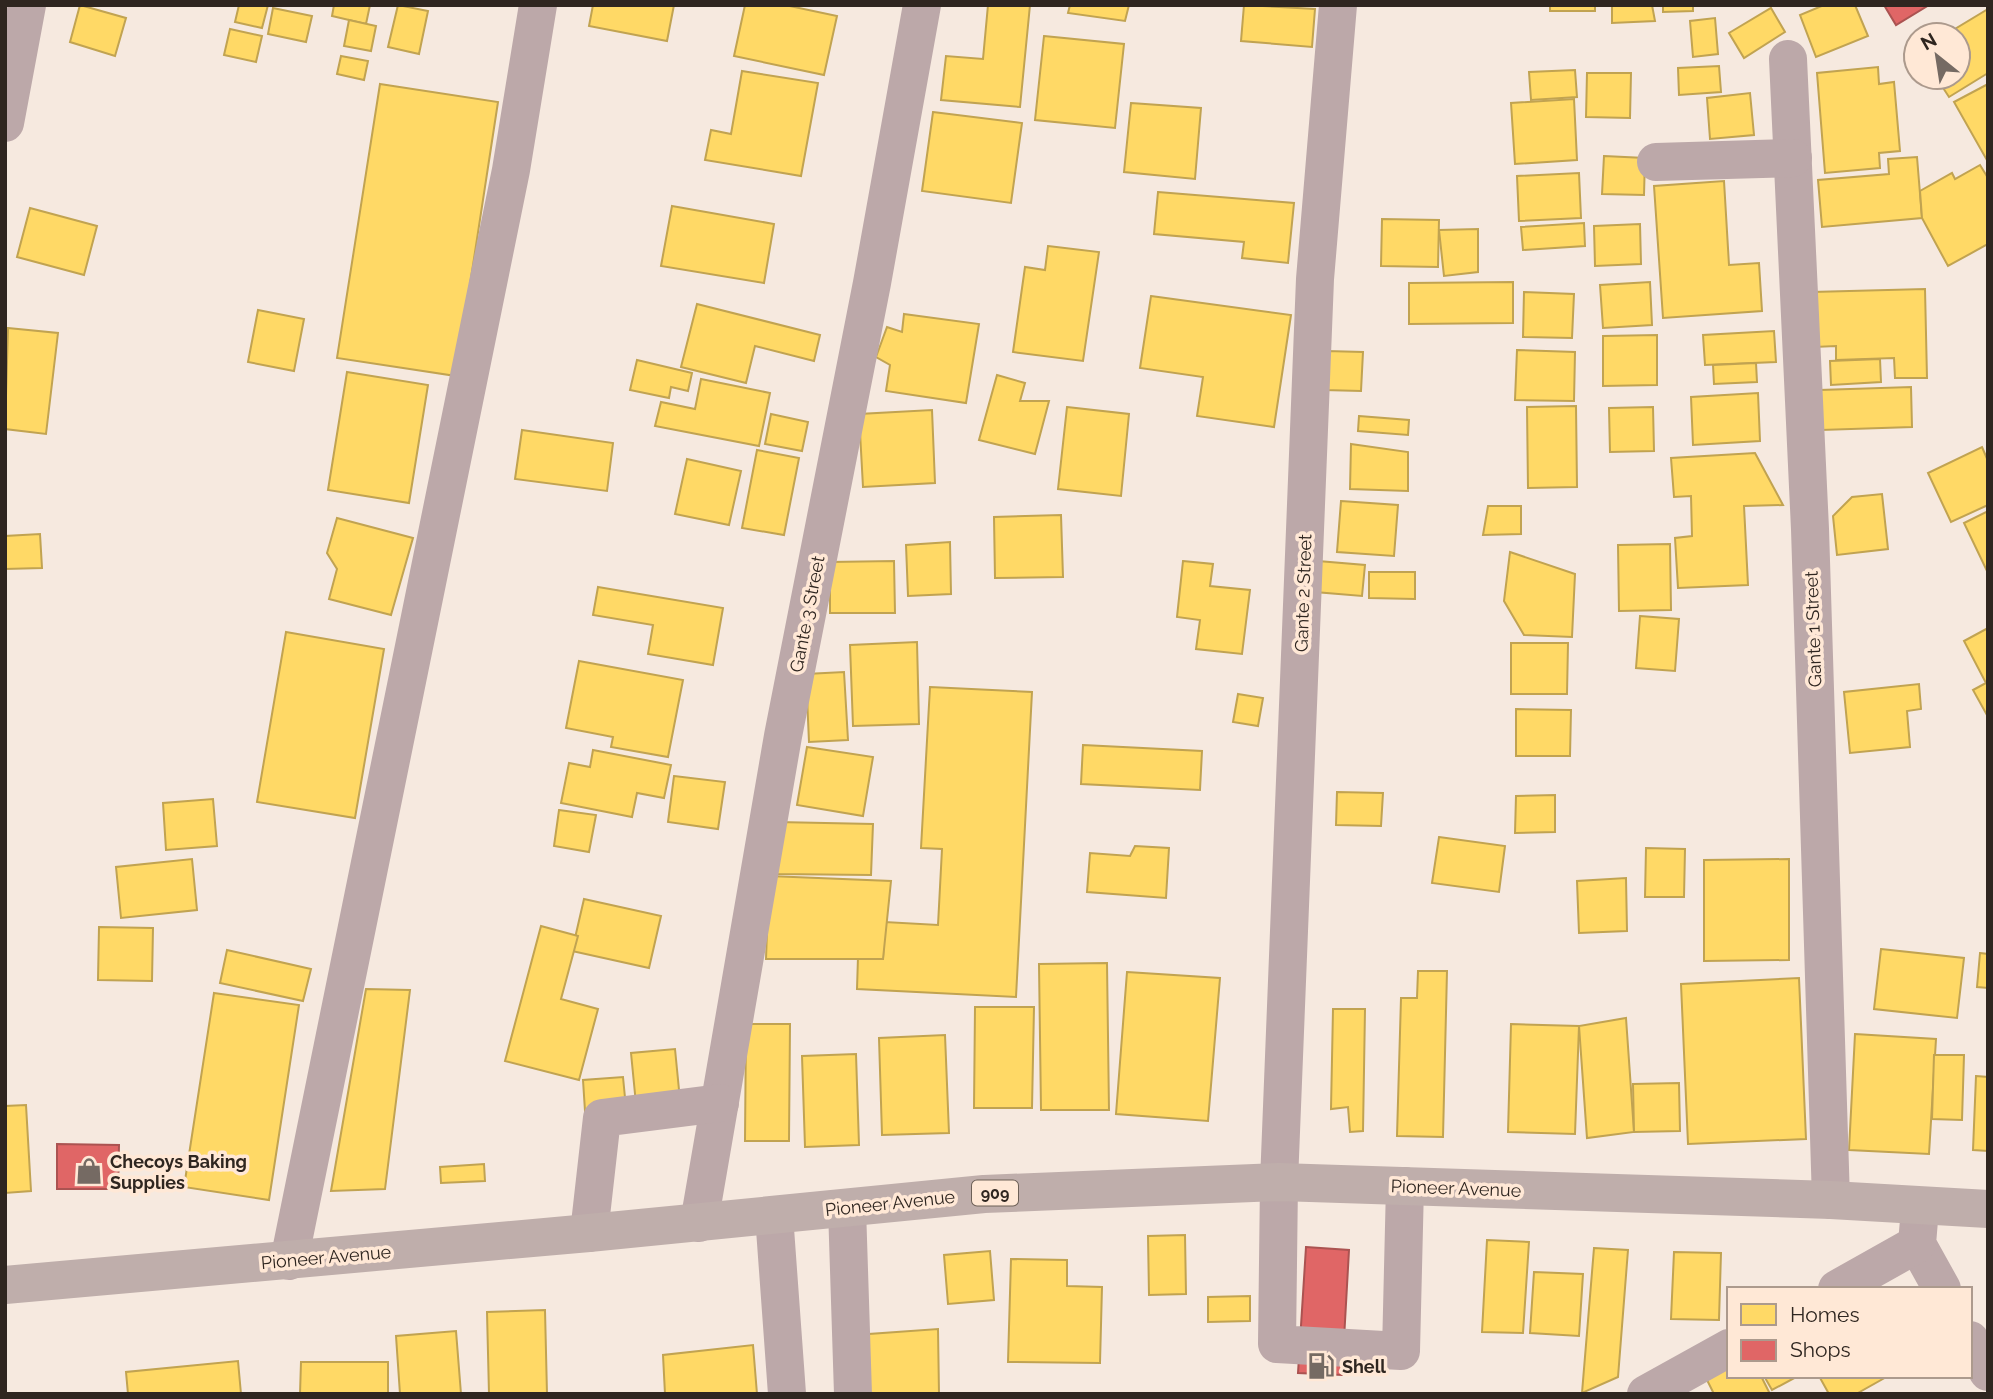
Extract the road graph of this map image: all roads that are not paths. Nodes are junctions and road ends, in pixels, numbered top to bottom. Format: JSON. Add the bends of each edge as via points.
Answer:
{"nodes":[{"id":1,"x":27,"y":5,"type":"edge"},
{"id":2,"x":538,"y":5,"type":"edge"},
{"id":3,"x":922,"y":5,"type":"edge"},
{"id":4,"x":1338,"y":5,"type":"edge"},
{"id":5,"x":1788,"y":59,"type":"dead end"},
{"id":6,"x":5,"y":123,"type":"edge"},
{"id":7,"x":1793,"y":158,"type":"junction"},
{"id":8,"x":1656,"y":162,"type":"dead end"},
{"id":9,"x":720,"y":1103,"type":"junction"},
{"id":10,"x":1279,"y":1182,"type":"junction"},
{"id":11,"x":1405,"y":1186,"type":"junction"},
{"id":12,"x":1831,"y":1200,"type":"junction"},
{"id":13,"x":1920,"y":1205,"type":"junction"},
{"id":14,"x":847,"y":1208,"type":"junction"},
{"id":15,"x":1988,"y":1209,"type":"edge"},
{"id":16,"x":774,"y":1215,"type":"junction"},
{"id":17,"x":699,"y":1223,"type":"junction"},
{"id":18,"x":589,"y":1233,"type":"junction"},
{"id":19,"x":1917,"y":1244,"type":"junction"},
{"id":20,"x":289,"y":1261,"type":"junction"},
{"id":21,"x":5,"y":1285,"type":"edge"},
{"id":22,"x":1841,"y":1287,"type":"edge"},
{"id":23,"x":1941,"y":1287,"type":"edge"},
{"id":24,"x":1972,"y":1344,"type":"edge"},
{"id":25,"x":1727,"y":1349,"type":"edge"},
{"id":26,"x":1988,"y":1372,"type":"edge"},
{"id":27,"x":787,"y":1394,"type":"edge"},
{"id":28,"x":853,"y":1394,"type":"edge"},
{"id":29,"x":1646,"y":1394,"type":"edge"}],
"edges":[{"from":1,"to":6,"type":"street"},
{"from":2,"to":20,"type":"street","via":[[511,170]]},
{"from":3,"to":9,"type":"street","name":"Gante 3 Street","via":[[783,736]]},
{"from":4,"to":10,"type":"street","name":"Gante 2 Street","via":[[1315,279]]},
{"from":5,"to":7,"type":"street","name":"Gante 1 Street"},
{"from":7,"to":8,"type":"street"},
{"from":7,"to":12,"type":"street","name":"Gante 1 Street"},
{"from":9,"to":17,"type":"street","name":"Gante 3 Street"},
{"from":9,"to":18,"type":"street","via":[[602,1118]]},
{"from":10,"to":11,"type":"highway","name":"Pioneer Avenue","number":"909"},
{"from":10,"to":11,"type":"street","name":"Gante 2 Street","via":[[1277,1344],[1401,1351]]},
{"from":10,"to":14,"type":"highway","name":"Pioneer Avenue","number":"909","via":[[984,1194]]},
{"from":11,"to":12,"type":"highway","name":"Pioneer Avenue","number":"909"},
{"from":12,"to":13,"type":"highway","name":"Pioneer Avenue","number":"909"},
{"from":13,"to":15,"type":"highway","name":"Pioneer Avenue","number":"909"},
{"from":13,"to":19,"type":"street"},
{"from":14,"to":16,"type":"highway","name":"Pioneer Avenue","number":"909"},
{"from":14,"to":28,"type":"street"},
{"from":16,"to":17,"type":"highway","name":"Pioneer Avenue","number":"909"},
{"from":16,"to":27,"type":"street"},
{"from":17,"to":18,"type":"highway","name":"Pioneer Avenue","number":"909"},
{"from":18,"to":20,"type":"highway","name":"Pioneer Avenue","number":"909"},
{"from":19,"to":22,"type":"street"},
{"from":19,"to":23,"type":"street"},
{"from":20,"to":21,"type":"highway","name":"Pioneer Avenue","number":"909"},
{"from":24,"to":26,"type":"street"},
{"from":25,"to":29,"type":"street"}]}
